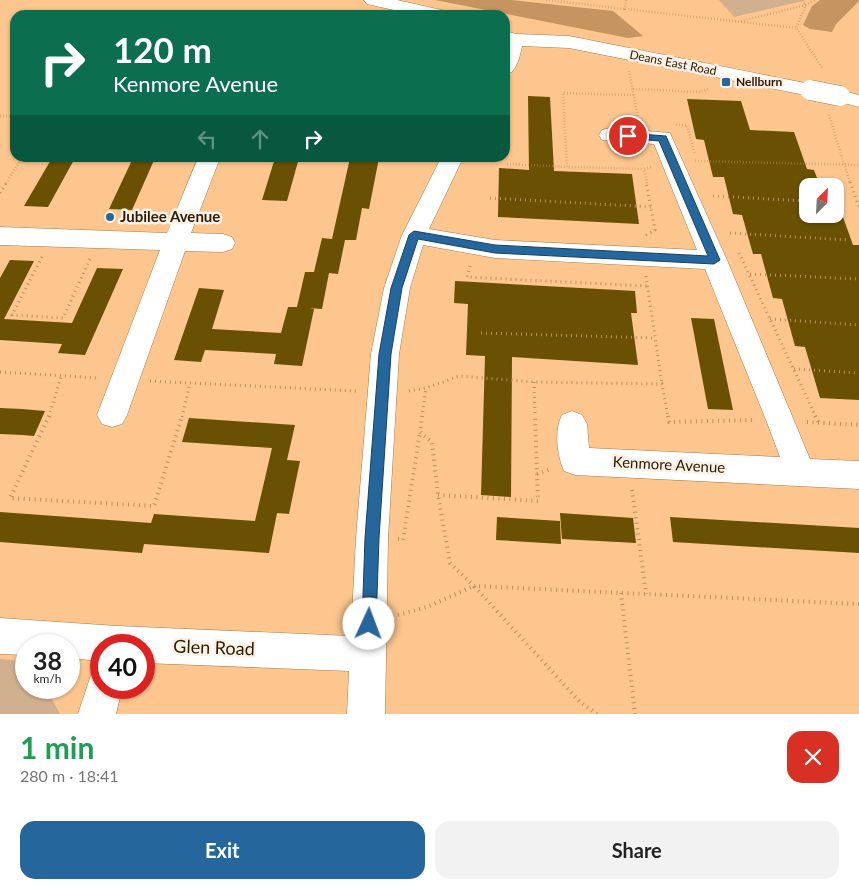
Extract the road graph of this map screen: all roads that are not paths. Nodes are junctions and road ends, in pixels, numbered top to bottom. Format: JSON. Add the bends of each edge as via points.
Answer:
{"nodes":[{"id":1,"x":373,"y":0,"type":"edge"},
{"id":2,"x":418,"y":10,"type":"edge"},
{"id":3,"x":510,"y":38,"type":"edge"},
{"id":4,"x":510,"y":59,"type":"edge"},
{"id":5,"x":850,"y":98,"type":"edge"},
{"id":6,"x":610,"y":135,"type":"dead end"},
{"id":7,"x":206,"y":162,"type":"edge"},
{"id":8,"x":450,"y":162,"type":"edge"},
{"id":9,"x":414,"y":235,"type":"junction"},
{"id":10,"x":0,"y":236,"type":"edge"},
{"id":11,"x":176,"y":241,"type":"junction"},
{"id":12,"x":223,"y":242,"type":"dead end"},
{"id":13,"x":714,"y":260,"type":"junction"},
{"id":14,"x":112,"y":415,"type":"dead end"},
{"id":15,"x":572,"y":424,"type":"dead end"},
{"id":16,"x":800,"y":472,"type":"junction"},
{"id":17,"x":859,"y":474,"type":"edge"},
{"id":18,"x":0,"y":636,"type":"edge"},
{"id":19,"x":368,"y":639,"type":"junction"},
{"id":20,"x":90,"y":642,"type":"edge"},
{"id":21,"x":155,"y":643,"type":"edge"},
{"id":22,"x":101,"y":699,"type":"edge"},
{"id":23,"x":97,"y":714,"type":"edge"},
{"id":24,"x":366,"y":714,"type":"edge"}],
"edges":[{"from":1,"to":2,"type":"street"},
{"from":3,"to":4,"type":"street"},
{"from":3,"to":5,"type":"street","name":"Deans East Road","bridge":true,"via":[[569,42]]},
{"from":6,"to":13,"type":"street","via":[[662,138]]},
{"from":7,"to":11,"type":"street"},
{"from":8,"to":9,"type":"street"},
{"from":9,"to":13,"type":"street","via":[[495,249]]},
{"from":9,"to":19,"type":"street","via":[[396,288],[385,354]]},
{"from":10,"to":11,"type":"street"},
{"from":11,"to":12,"type":"street"},
{"from":11,"to":14,"type":"street"},
{"from":13,"to":16,"type":"street"},
{"from":15,"to":16,"type":"street","name":"Kenmore Avenue","via":[[575,460]]},
{"from":16,"to":17,"type":"street","name":"Kenmore Avenue"},
{"from":18,"to":20,"type":"street","name":"Glen Road"},
{"from":19,"to":21,"type":"street","name":"Glen Road"},
{"from":19,"to":24,"type":"street"},
{"from":22,"to":23,"type":"street"}]}
